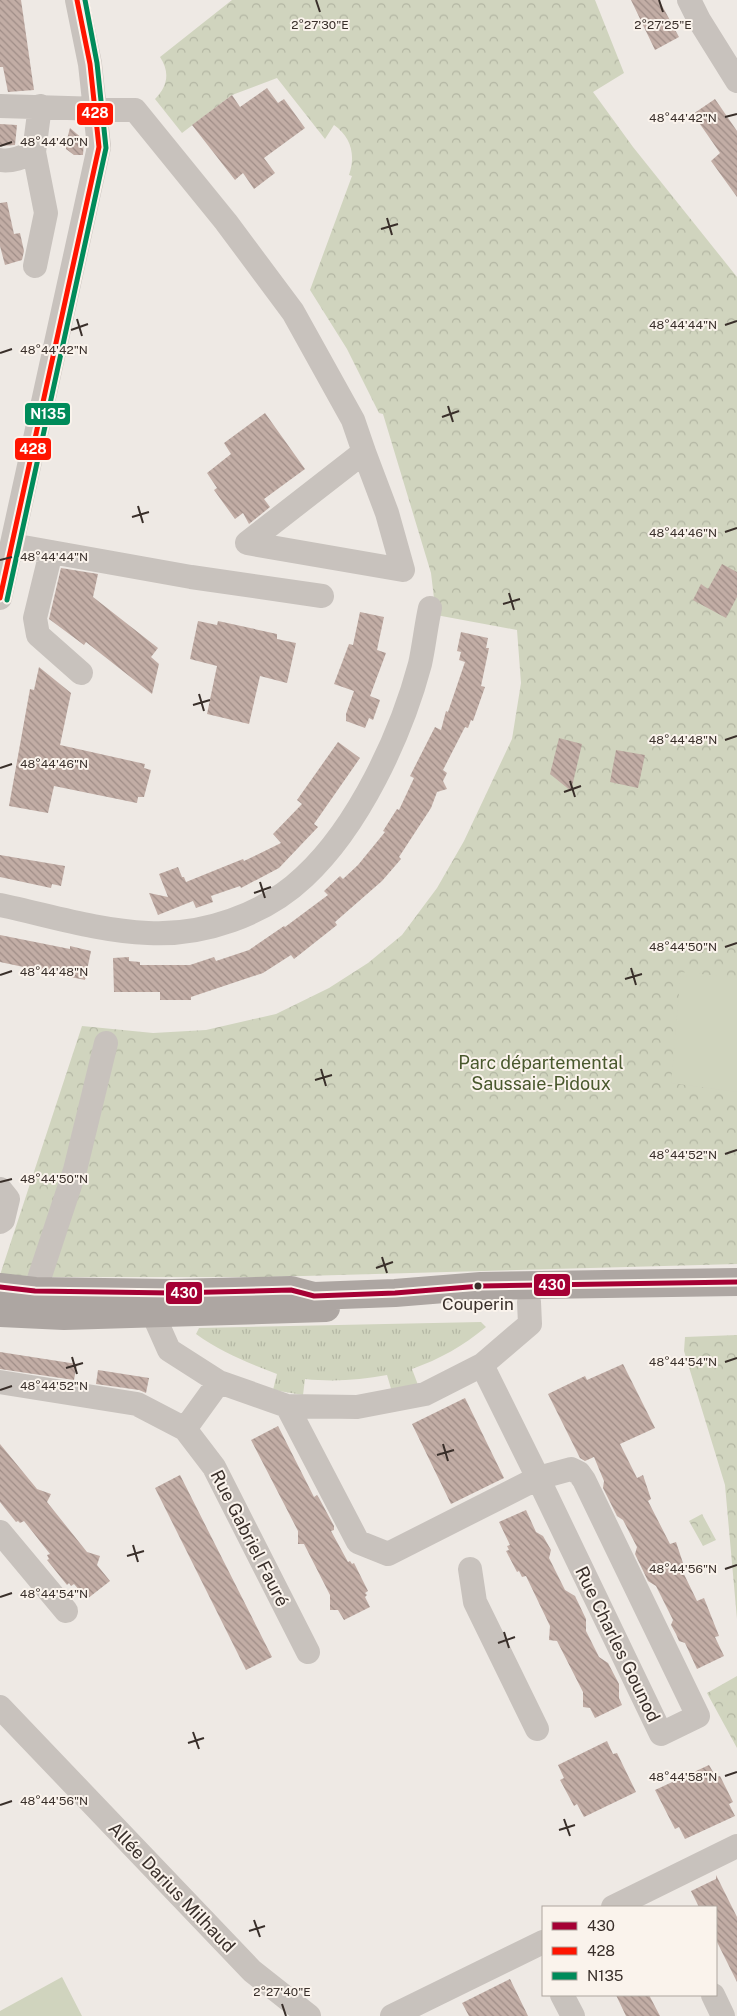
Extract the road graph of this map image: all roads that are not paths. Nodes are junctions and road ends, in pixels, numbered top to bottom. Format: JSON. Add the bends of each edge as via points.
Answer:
{"nodes":[{"id":1,"x":77,"y":0,"type":"edge"},
{"id":2,"x":689,"y":0,"type":"edge"},
{"id":3,"x":735,"y":73,"type":"edge"},
{"id":4,"x":0,"y":106,"type":"edge"},
{"id":5,"x":40,"y":106,"type":"junction"},
{"id":6,"x":96,"y":107,"type":"junction"},
{"id":7,"x":34,"y":152,"type":"junction"},
{"id":8,"x":0,"y":160,"type":"edge"},
{"id":9,"x":35,"y":266,"type":"dead end"},
{"id":10,"x":364,"y":452,"type":"junction"},
{"id":11,"x":12,"y":545,"type":"junction"},
{"id":12,"x":51,"y":552,"type":"junction"},
{"id":13,"x":322,"y":596,"type":"dead end"},
{"id":14,"x":0,"y":598,"type":"edge"},
{"id":15,"x":430,"y":608,"type":"dead end"},
{"id":16,"x":81,"y":673,"type":"dead end"},
{"id":17,"x":0,"y":905,"type":"edge"},
{"id":18,"x":106,"y":1044,"type":"dead end"},
{"id":19,"x":0,"y":1189,"type":"edge"},
{"id":20,"x":0,"y":1222,"type":"edge"},
{"id":21,"x":737,"y":1282,"type":"edge"},
{"id":22,"x":481,"y":1286,"type":"junction"},
{"id":23,"x":0,"y":1287,"type":"edge"},
{"id":24,"x":35,"y":1291,"type":"junction"},
{"id":25,"x":172,"y":1293,"type":"junction"},
{"id":26,"x":737,"y":1299,"type":"edge"},
{"id":27,"x":529,"y":1302,"type":"junction"},
{"id":28,"x":0,"y":1313,"type":"edge"},
{"id":29,"x":154,"y":1314,"type":"junction"},
{"id":30,"x":482,"y":1365,"type":"junction"},
{"id":31,"x":0,"y":1382,"type":"edge"},
{"id":32,"x":219,"y":1382,"type":"junction"},
{"id":33,"x":287,"y":1406,"type":"junction"},
{"id":34,"x":185,"y":1429,"type":"junction"},
{"id":35,"x":538,"y":1478,"type":"junction"},
{"id":36,"x":0,"y":1532,"type":"edge"},
{"id":37,"x":470,"y":1570,"type":"dead end"},
{"id":38,"x":66,"y":1611,"type":"dead end"},
{"id":39,"x":308,"y":1652,"type":"dead end"},
{"id":40,"x":0,"y":1707,"type":"edge"},
{"id":41,"x":537,"y":1729,"type":"dead end"},
{"id":42,"x":737,"y":1846,"type":"edge"},
{"id":43,"x":615,"y":1906,"type":"edge"},
{"id":44,"x":542,"y":1942,"type":"edge"},
{"id":45,"x":563,"y":1996,"type":"edge"},
{"id":46,"x":713,"y":1996,"type":"edge"},
{"id":47,"x":309,"y":2016,"type":"edge"},
{"id":48,"x":392,"y":2016,"type":"edge"},
{"id":49,"x":573,"y":2016,"type":"edge"},
{"id":50,"x":723,"y":2016,"type":"edge"}],
"edges":[{"from":1,"to":6,"type":"street"},
{"from":2,"to":3,"type":"street"},
{"from":4,"to":5,"type":"street"},
{"from":5,"to":6,"type":"street"},
{"from":5,"to":7,"type":"street"},
{"from":6,"to":10,"type":"street","via":[[135,110],[226,222],[293,312],[353,420]]},
{"from":6,"to":11,"type":"street","via":[[99,147]]},
{"from":7,"to":8,"type":"street","via":[[19,159]]},
{"from":7,"to":9,"type":"street","via":[[46,213]]},
{"from":10,"to":10,"type":"street","via":[[387,513],[403,570],[247,543]]},
{"from":11,"to":12,"type":"street"},
{"from":11,"to":14,"type":"street"},
{"from":12,"to":13,"type":"street"},
{"from":12,"to":16,"type":"street","via":[[35,618],[38,635]]},
{"from":15,"to":17,"type":"street","via":[[420,664],[398,727],[369,791],[330,848],[303,879],[286,892],[228,921],[202,929],[174,932],[112,930]]},
{"from":18,"to":24,"type":"street","via":[[75,1170]]},
{"from":19,"to":20,"type":"street","via":[[8,1199]]},
{"from":21,"to":22,"type":"main road"},
{"from":22,"to":25,"type":"main road","via":[[314,1296],[291,1290]]},
{"from":22,"to":27,"type":"main road","via":[[516,1292]]},
{"from":23,"to":24,"type":"main road"},
{"from":24,"to":25,"type":"main road"},
{"from":25,"to":29,"type":"main road"},
{"from":26,"to":27,"type":"main road"},
{"from":27,"to":29,"type":"main road","via":[[422,1302],[352,1308]]},
{"from":27,"to":30,"type":"street","via":[[530,1324]]},
{"from":28,"to":29,"type":"main road","via":[[64,1316]]},
{"from":29,"to":32,"type":"street","via":[[169,1350]]},
{"from":30,"to":33,"type":"street","via":[[425,1394],[357,1407]]},
{"from":30,"to":35,"type":"street"},
{"from":31,"to":34,"type":"street","name":"Rue Gabriel Fauré","via":[[137,1404]]},
{"from":32,"to":33,"type":"street"},
{"from":32,"to":34,"type":"street"},
{"from":33,"to":35,"type":"street","via":[[358,1542],[388,1554]]},
{"from":34,"to":39,"type":"street","name":"Rue Gabriel Fauré","via":[[214,1467]]},
{"from":35,"to":35,"type":"street","name":"Rue Charles Gounod","via":[[661,1734],[698,1716],[584,1480],[571,1469]]},
{"from":36,"to":38,"type":"street"},
{"from":37,"to":41,"type":"street","via":[[475,1602]]},
{"from":40,"to":47,"type":"street","name":"Allée Darius Milhaud","via":[[252,1971]]},
{"from":42,"to":43,"type":"street"},
{"from":44,"to":48,"type":"street"},
{"from":45,"to":49,"type":"street"},
{"from":46,"to":50,"type":"street"}]}
